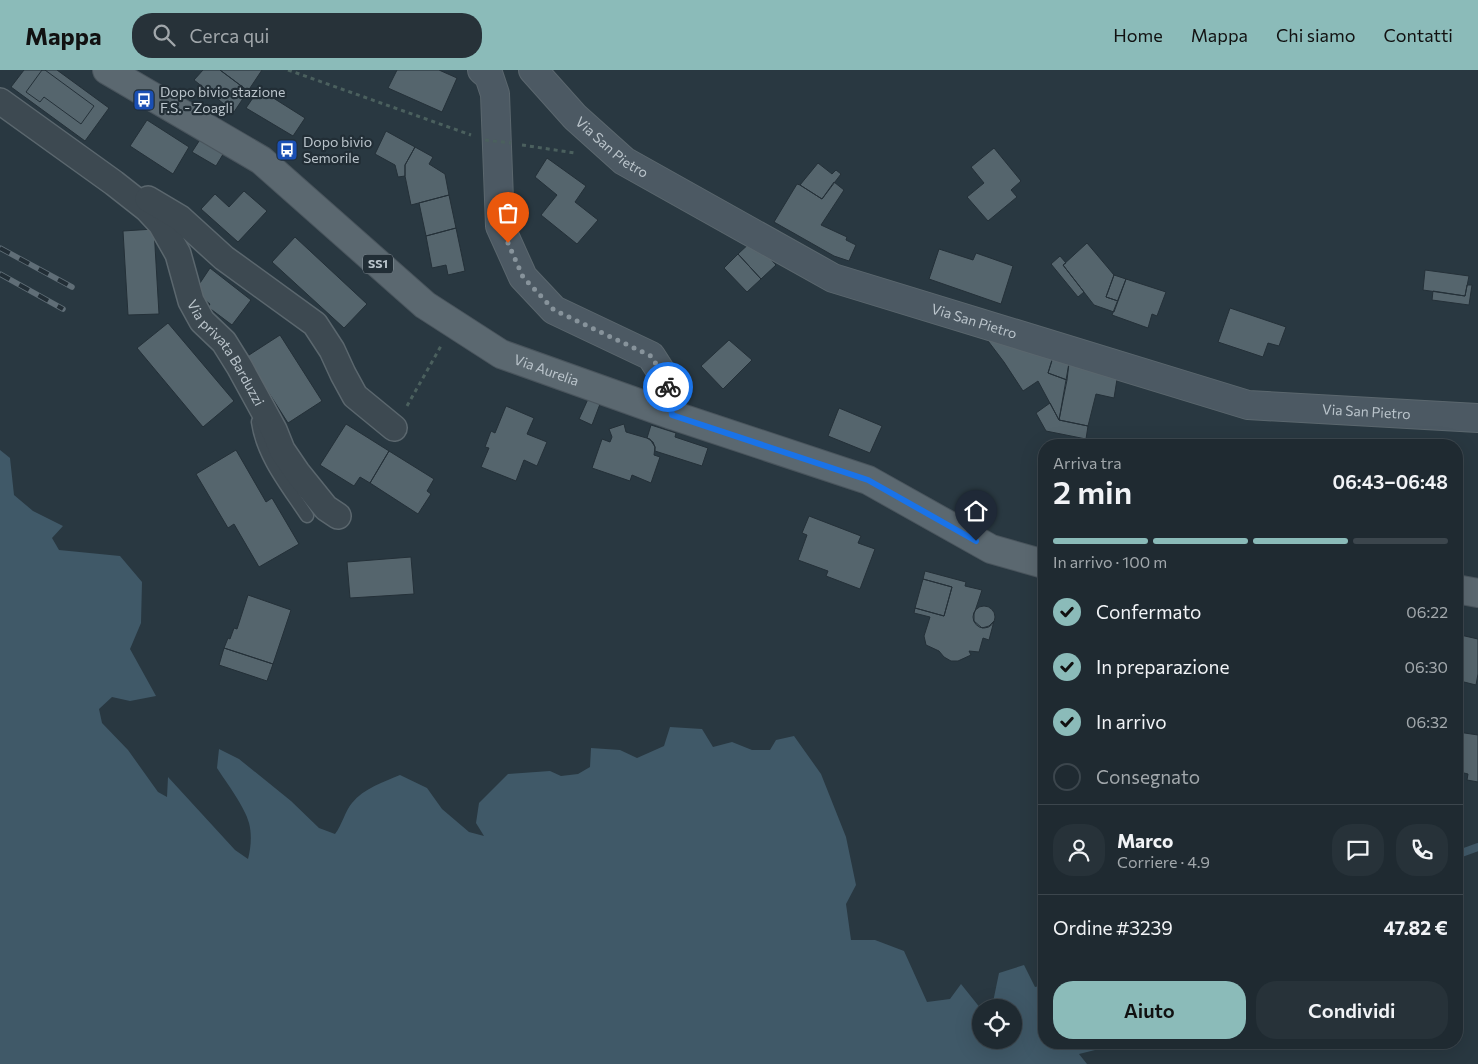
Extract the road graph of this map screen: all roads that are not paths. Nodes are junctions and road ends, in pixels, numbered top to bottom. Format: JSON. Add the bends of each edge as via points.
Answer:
{"nodes":[{"id":1,"x":107,"y":70,"type":"edge"},
{"id":2,"x":482,"y":70,"type":"edge"},
{"id":3,"x":533,"y":70,"type":"edge"},
{"id":4,"x":0,"y":101,"type":"edge"},
{"id":5,"x":120,"y":187,"type":"junction"},
{"id":6,"x":266,"y":415,"type":"junction"},
{"id":7,"x":672,"y":415,"type":"junction"},
{"id":8,"x":1478,"y":418,"type":"edge"},
{"id":9,"x":394,"y":428,"type":"road end"},
{"id":10,"x":307,"y":516,"type":"dead end"},
{"id":11,"x":338,"y":516,"type":"dead end"},
{"id":12,"x":1038,"y":562,"type":"edge"},
{"id":13,"x":1463,"y":590,"type":"edge"},
{"id":14,"x":1478,"y":593,"type":"edge"}],
"edges":[{"from":1,"to":7,"type":"main road","name":"Via Aurelia","number":"SS1","via":[[261,160],[424,305],[500,354]]},
{"from":2,"to":7,"type":"street","via":[[489,76],[496,94],[500,226],[523,277],[554,310],[651,356],[667,381]]},
{"from":3,"to":8,"type":"street","name":"Via San Pietro","via":[[575,117],[624,161],[833,278],[1248,405]]},
{"from":4,"to":5,"type":"street","name":"Via privata Barduzzi"},
{"from":5,"to":6,"type":"street","name":"Via privata Barduzzi","via":[[161,224],[178,254],[191,301],[198,314],[224,342]]},
{"from":5,"to":9,"type":"street","name":"Via privata Barduzzi","via":[[155,202],[180,218],[224,258],[315,324],[355,396]]},
{"from":6,"to":10,"type":"lane","via":[[258,422],[260,434],[272,463]]},
{"from":6,"to":11,"type":"street","name":"Via privata Barduzzi","via":[[282,450],[297,472],[326,508]]},
{"from":7,"to":12,"type":"main road","name":"Via Aurelia","number":"SS1","via":[[868,480],[991,549]]},
{"from":13,"to":14,"type":"main road"}]}
